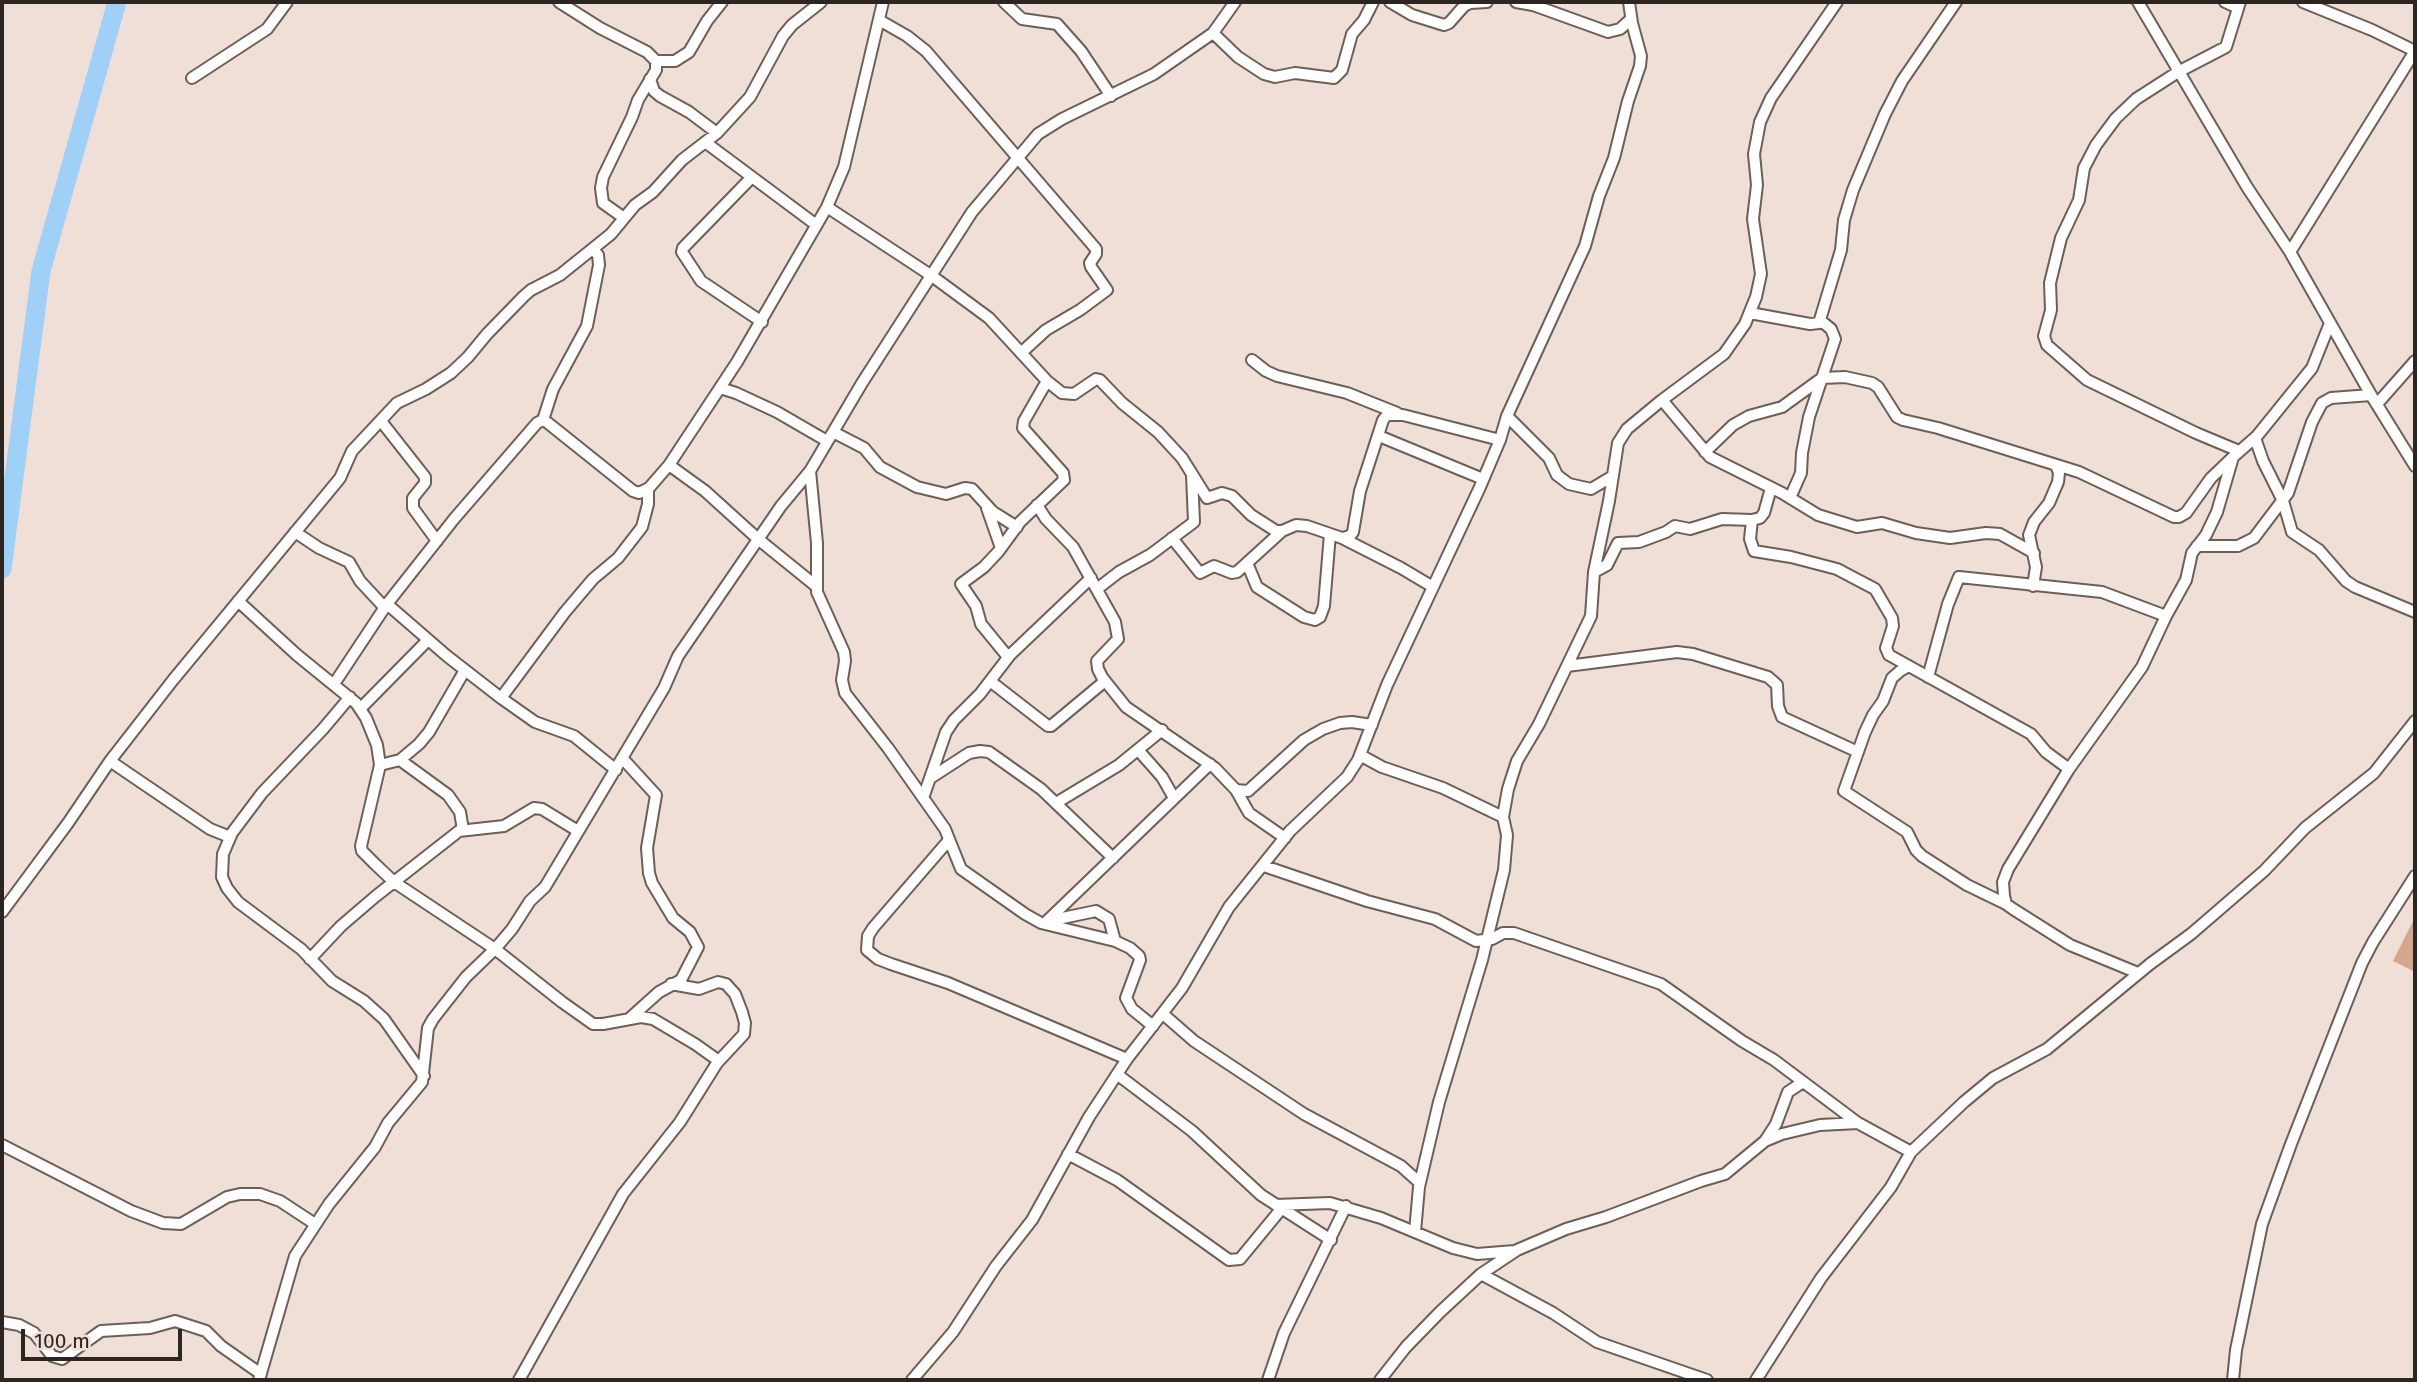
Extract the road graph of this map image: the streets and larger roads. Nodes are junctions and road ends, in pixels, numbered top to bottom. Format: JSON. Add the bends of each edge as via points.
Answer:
{"nodes":[{"id":1,"x":287,"y":2,"type":"edge"},
{"id":2,"x":559,"y":2,"type":"edge"},
{"id":3,"x":722,"y":2,"type":"edge"},
{"id":4,"x":821,"y":2,"type":"edge"},
{"id":5,"x":883,"y":2,"type":"edge"},
{"id":6,"x":1004,"y":2,"type":"edge"},
{"id":7,"x":1236,"y":2,"type":"edge"},
{"id":8,"x":1373,"y":2,"type":"edge"},
{"id":9,"x":1390,"y":2,"type":"edge"},
{"id":10,"x":1487,"y":2,"type":"edge"},
{"id":11,"x":1516,"y":2,"type":"edge"},
{"id":12,"x":1629,"y":2,"type":"edge"},
{"id":13,"x":1837,"y":2,"type":"edge"},
{"id":14,"x":1956,"y":2,"type":"edge"},
{"id":15,"x":2138,"y":2,"type":"edge"},
{"id":16,"x":2225,"y":2,"type":"edge"},
{"id":17,"x":2303,"y":2,"type":"edge"},
{"id":18,"x":2239,"y":5,"type":"edge"},
{"id":19,"x":1631,"y":19,"type":"junction"},
{"id":20,"x":879,"y":20,"type":"junction"},
{"id":21,"x":1213,"y":33,"type":"junction"},
{"id":22,"x":2415,"y":51,"type":"edge"},
{"id":23,"x":656,"y":61,"type":"junction"},
{"id":24,"x":2178,"y":72,"type":"junction"},
{"id":25,"x":192,"y":78,"type":"dead end"},
{"id":26,"x":650,"y":79,"type":"junction"},
{"id":27,"x":1111,"y":96,"type":"junction"},
{"id":28,"x":717,"y":133,"type":"junction"},
{"id":29,"x":705,"y":142,"type":"junction"},
{"id":30,"x":1017,"y":157,"type":"junction"},
{"id":31,"x":752,"y":177,"type":"junction"},
{"id":32,"x":827,"y":207,"type":"junction"},
{"id":33,"x":624,"y":218,"type":"junction"},
{"id":34,"x":816,"y":224,"type":"junction"},
{"id":35,"x":593,"y":249,"type":"junction"},
{"id":36,"x":2290,"y":252,"type":"junction"},
{"id":37,"x":932,"y":276,"type":"junction"},
{"id":38,"x":1750,"y":313,"type":"junction"},
{"id":39,"x":1820,"y":320,"type":"junction"},
{"id":40,"x":762,"y":321,"type":"junction"},
{"id":41,"x":2330,"y":323,"type":"junction"},
{"id":42,"x":1021,"y":353,"type":"junction"},
{"id":43,"x":1251,"y":360,"type":"dead end"},
{"id":44,"x":2415,"y":360,"type":"edge"},
{"id":45,"x":1822,"y":378,"type":"junction"},
{"id":46,"x":1047,"y":381,"type":"junction"},
{"id":47,"x":720,"y":388,"type":"junction"},
{"id":48,"x":1662,"y":400,"type":"junction"},
{"id":49,"x":2374,"y":400,"type":"junction"},
{"id":50,"x":1403,"y":415,"type":"junction"},
{"id":51,"x":1507,"y":416,"type":"junction"},
{"id":52,"x":543,"y":420,"type":"junction"},
{"id":53,"x":381,"y":421,"type":"junction"},
{"id":54,"x":1379,"y":436,"type":"junction"},
{"id":55,"x":830,"y":437,"type":"junction"},
{"id":56,"x":2255,"y":438,"type":"junction"},
{"id":57,"x":1500,"y":440,"type":"junction"},
{"id":58,"x":1705,"y":452,"type":"junction"},
{"id":59,"x":2236,"y":454,"type":"junction"},
{"id":60,"x":668,"y":465,"type":"junction"},
{"id":61,"x":2056,"y":465,"type":"junction"},
{"id":62,"x":2415,"y":467,"type":"edge"},
{"id":63,"x":810,"y":471,"type":"junction"},
{"id":64,"x":1192,"y":475,"type":"junction"},
{"id":65,"x":1613,"y":476,"type":"junction"},
{"id":66,"x":1483,"y":479,"type":"junction"},
{"id":67,"x":1772,"y":488,"type":"junction"},
{"id":68,"x":648,"y":489,"type":"junction"},
{"id":69,"x":1790,"y":498,"type":"junction"},
{"id":70,"x":2283,"y":501,"type":"junction"},
{"id":71,"x":985,"y":502,"type":"junction"},
{"id":72,"x":1037,"y":505,"type":"junction"},
{"id":73,"x":1752,"y":520,"type":"junction"},
{"id":74,"x":1017,"y":527,"type":"junction"},
{"id":75,"x":1282,"y":531,"type":"junction"},
{"id":76,"x":295,"y":532,"type":"junction"},
{"id":77,"x":1330,"y":534,"type":"junction"},
{"id":78,"x":1172,"y":538,"type":"junction"},
{"id":79,"x":1342,"y":538,"type":"junction"},
{"id":80,"x":758,"y":539,"type":"junction"},
{"id":81,"x":437,"y":541,"type":"junction"},
{"id":82,"x":2197,"y":546,"type":"junction"},
{"id":83,"x":1001,"y":548,"type":"junction"},
{"id":84,"x":2034,"y":553,"type":"junction"},
{"id":85,"x":1247,"y":563,"type":"junction"},
{"id":86,"x":1594,"y":572,"type":"junction"},
{"id":87,"x":1091,"y":578,"type":"junction"},
{"id":88,"x":816,"y":586,"type":"junction"},
{"id":89,"x":2033,"y":586,"type":"junction"},
{"id":90,"x":1433,"y":587,"type":"junction"},
{"id":91,"x":1097,"y":589,"type":"junction"},
{"id":92,"x":238,"y":601,"type":"junction"},
{"id":93,"x":386,"y":606,"type":"junction"},
{"id":94,"x":2415,"y":612,"type":"edge"},
{"id":95,"x":2166,"y":615,"type":"junction"},
{"id":96,"x":428,"y":640,"type":"junction"},
{"id":97,"x":1009,"y":657,"type":"junction"},
{"id":98,"x":1567,"y":666,"type":"junction"},
{"id":99,"x":1909,"y":666,"type":"junction"},
{"id":100,"x":465,"y":670,"type":"junction"},
{"id":101,"x":1928,"y":677,"type":"junction"},
{"id":102,"x":990,"y":681,"type":"junction"},
{"id":103,"x":1105,"y":681,"type":"junction"},
{"id":104,"x":334,"y":684,"type":"junction"},
{"id":105,"x":349,"y":697,"type":"junction"},
{"id":106,"x":501,"y":698,"type":"junction"},
{"id":107,"x":360,"y":709,"type":"junction"},
{"id":108,"x":2415,"y":720,"type":"edge"},
{"id":109,"x":1372,"y":724,"type":"junction"},
{"id":110,"x":1162,"y":730,"type":"junction"},
{"id":111,"x":1139,"y":751,"type":"junction"},
{"id":112,"x":1858,"y":752,"type":"junction"},
{"id":113,"x":1360,"y":755,"type":"junction"},
{"id":114,"x":623,"y":759,"type":"junction"},
{"id":115,"x":400,"y":760,"type":"junction"},
{"id":116,"x":110,"y":761,"type":"junction"},
{"id":117,"x":1210,"y":764,"type":"junction"},
{"id":118,"x":380,"y":765,"type":"junction"},
{"id":119,"x":2069,"y":769,"type":"junction"},
{"id":120,"x":616,"y":770,"type":"junction"},
{"id":121,"x":931,"y":778,"type":"junction"},
{"id":122,"x":1236,"y":790,"type":"junction"},
{"id":123,"x":923,"y":798,"type":"junction"},
{"id":124,"x":1174,"y":798,"type":"junction"},
{"id":125,"x":1056,"y":803,"type":"junction"},
{"id":126,"x":1503,"y":817,"type":"junction"},
{"id":127,"x":463,"y":831,"type":"junction"},
{"id":128,"x":578,"y":831,"type":"junction"},
{"id":129,"x":230,"y":837,"type":"junction"},
{"id":130,"x":1285,"y":838,"type":"junction"},
{"id":131,"x":949,"y":840,"type":"junction"},
{"id":132,"x":1113,"y":858,"type":"junction"},
{"id":133,"x":1264,"y":866,"type":"junction"},
{"id":134,"x":2415,"y":876,"type":"edge"},
{"id":135,"x":394,"y":881,"type":"junction"},
{"id":136,"x":2006,"y":904,"type":"junction"},
{"id":137,"x":2,"y":912,"type":"edge"},
{"id":138,"x":1044,"y":922,"type":"junction"},
{"id":139,"x":1487,"y":940,"type":"junction"},
{"id":140,"x":1115,"y":941,"type":"junction"},
{"id":141,"x":495,"y":949,"type":"junction"},
{"id":142,"x":310,"y":959,"type":"junction"},
{"id":143,"x":2138,"y":973,"type":"junction"},
{"id":144,"x":671,"y":984,"type":"junction"},
{"id":145,"x":1163,"y":1014,"type":"junction"},
{"id":146,"x":628,"y":1019,"type":"junction"},
{"id":147,"x":1153,"y":1026,"type":"junction"},
{"id":148,"x":1127,"y":1059,"type":"junction"},
{"id":149,"x":719,"y":1061,"type":"junction"},
{"id":150,"x":1118,"y":1075,"type":"junction"},
{"id":151,"x":424,"y":1076,"type":"junction"},
{"id":152,"x":1803,"y":1082,"type":"junction"},
{"id":153,"x":1858,"y":1123,"type":"junction"},
{"id":154,"x":1765,"y":1141,"type":"junction"},
{"id":155,"x":2,"y":1145,"type":"edge"},
{"id":156,"x":1911,"y":1152,"type":"junction"},
{"id":157,"x":1068,"y":1154,"type":"junction"},
{"id":158,"x":1420,"y":1182,"type":"junction"},
{"id":159,"x":1346,"y":1206,"type":"junction"},
{"id":160,"x":1279,"y":1207,"type":"junction"},
{"id":161,"x":315,"y":1224,"type":"junction"},
{"id":162,"x":1415,"y":1232,"type":"junction"},
{"id":163,"x":1331,"y":1240,"type":"junction"},
{"id":164,"x":1517,"y":1250,"type":"junction"},
{"id":165,"x":1480,"y":1274,"type":"junction"},
{"id":166,"x":2,"y":1322,"type":"edge"},
{"id":167,"x":1389,"y":1374,"type":"edge"},
{"id":168,"x":260,"y":1377,"type":"edge"},
{"id":169,"x":519,"y":1380,"type":"edge"},
{"id":170,"x":912,"y":1380,"type":"edge"},
{"id":171,"x":1268,"y":1380,"type":"edge"},
{"id":172,"x":1380,"y":1380,"type":"edge"},
{"id":173,"x":1707,"y":1380,"type":"edge"},
{"id":174,"x":1756,"y":1380,"type":"edge"},
{"id":175,"x":2233,"y":1380,"type":"edge"}],
"edges":[{"from":1,"to":25,"type":"street","via":[[267,29]]},
{"from":2,"to":23,"type":"street"},
{"from":3,"to":23,"type":"street","via":[[689,52],[675,61]]},
{"from":4,"to":28,"type":"street","via":[[783,36],[750,97]]},
{"from":5,"to":20,"type":"street"},
{"from":6,"to":27,"type":"street","via":[[1022,19],[1057,24]]},
{"from":7,"to":21,"type":"street"},
{"from":8,"to":21,"type":"street","via":[[1352,34],[1342,70],[1334,78],[1264,74]]},
{"from":9,"to":10,"type":"street","via":[[1444,25],[1469,3]]},
{"from":11,"to":19,"type":"street","via":[[1608,32]]},
{"from":12,"to":19,"type":"street"},
{"from":13,"to":38,"type":"street","via":[[1760,122],[1754,154],[1753,219],[1761,274]]},
{"from":14,"to":39,"type":"street","via":[[1885,114],[1847,210],[1841,250]]},
{"from":15,"to":24,"type":"street"},
{"from":16,"to":18,"type":"street"},
{"from":17,"to":22,"type":"street"},
{"from":18,"to":24,"type":"street","via":[[2226,47]]},
{"from":19,"to":51,"type":"street","via":[[1639,41],[1640,66],[1614,158],[1585,246]]},
{"from":20,"to":30,"type":"street","via":[[926,51]]},
{"from":20,"to":32,"type":"street","via":[[844,167]]},
{"from":21,"to":27,"type":"street","via":[[1154,74]]},
{"from":22,"to":36,"type":"street"},
{"from":23,"to":26,"type":"street"},
{"from":24,"to":36,"type":"street"},
{"from":24,"to":59,"type":"street","via":[[2122,111],[2087,162],[2079,201],[2061,238],[2050,283],[2044,339],[2087,380]]},
{"from":26,"to":28,"type":"street","via":[[660,96]]},
{"from":26,"to":33,"type":"street","via":[[603,177],[603,203]]},
{"from":27,"to":30,"type":"street","via":[[1038,134]]},
{"from":28,"to":29,"type":"street"},
{"from":29,"to":31,"type":"street"},
{"from":29,"to":33,"type":"street"},
{"from":30,"to":37,"type":"street","via":[[972,212]]},
{"from":30,"to":42,"type":"street","via":[[1096,249],[1090,265],[1107,290],[1046,330]]},
{"from":31,"to":34,"type":"street"},
{"from":31,"to":40,"type":"street","via":[[682,252],[701,281]]},
{"from":32,"to":34,"type":"street"},
{"from":32,"to":37,"type":"street"},
{"from":33,"to":35,"type":"street"},
{"from":34,"to":40,"type":"street"},
{"from":35,"to":52,"type":"street","via":[[600,261],[590,318],[553,389]]},
{"from":35,"to":53,"type":"street","via":[[531,290],[451,373],[397,404]]},
{"from":36,"to":41,"type":"street"},
{"from":37,"to":42,"type":"street","via":[[989,318]]},
{"from":37,"to":55,"type":"street"},
{"from":38,"to":39,"type":"street","via":[[1815,325]]},
{"from":38,"to":48,"type":"street","via":[[1724,354]]},
{"from":39,"to":45,"type":"street","via":[[1835,339]]},
{"from":40,"to":47,"type":"street"},
{"from":41,"to":49,"type":"street"},
{"from":41,"to":56,"type":"street","via":[[2312,368]]},
{"from":42,"to":46,"type":"street"},
{"from":43,"to":50,"type":"street","via":[[1270,373],[1347,393]]},
{"from":44,"to":49,"type":"street"},
{"from":45,"to":58,"type":"street","via":[[1782,407],[1733,425]]},
{"from":45,"to":61,"type":"street","via":[[1845,376],[1872,383],[1903,420]]},
{"from":45,"to":69,"type":"street","via":[[1804,439],[1801,473]]},
{"from":46,"to":64,"type":"street","via":[[1070,395],[1100,380],[1158,432]]},
{"from":46,"to":72,"type":"street","via":[[1023,428],[1064,478]]},
{"from":47,"to":55,"type":"street"},
{"from":47,"to":60,"type":"street"},
{"from":48,"to":58,"type":"street"},
{"from":48,"to":65,"type":"street","via":[[1621,438]]},
{"from":49,"to":62,"type":"street"},
{"from":49,"to":70,"type":"street","via":[[2331,398],[2322,403]]},
{"from":50,"to":54,"type":"street","via":[[1385,416]]},
{"from":50,"to":57,"type":"street"},
{"from":51,"to":57,"type":"street"},
{"from":51,"to":65,"type":"street","via":[[1569,484],[1591,489]]},
{"from":52,"to":68,"type":"street","via":[[633,491]]},
{"from":52,"to":81,"type":"street"},
{"from":53,"to":76,"type":"street","via":[[352,452],[340,478]]},
{"from":53,"to":81,"type":"street","via":[[425,477],[413,498],[413,508]]},
{"from":54,"to":66,"type":"street"},
{"from":54,"to":79,"type":"street","via":[[1360,491],[1353,532]]},
{"from":55,"to":63,"type":"street"},
{"from":55,"to":71,"type":"street","via":[[864,448],[880,467],[917,487],[946,494],[969,487]]},
{"from":56,"to":59,"type":"street"},
{"from":56,"to":70,"type":"street"},
{"from":57,"to":66,"type":"street"},
{"from":58,"to":67,"type":"street"},
{"from":59,"to":61,"type":"street","via":[[2179,517]]},
{"from":59,"to":82,"type":"street","via":[[2217,512]]},
{"from":60,"to":68,"type":"street"},
{"from":60,"to":80,"type":"street"},
{"from":61,"to":84,"type":"street","via":[[2058,482],[2029,536]]},
{"from":63,"to":80,"type":"street"},
{"from":63,"to":88,"type":"street"},
{"from":64,"to":75,"type":"street","via":[[1207,498],[1232,496],[1251,515]]},
{"from":64,"to":78,"type":"street","via":[[1196,520]]},
{"from":65,"to":86,"type":"street"},
{"from":66,"to":90,"type":"street"},
{"from":67,"to":69,"type":"street"},
{"from":67,"to":73,"type":"street","via":[[1764,513]]},
{"from":68,"to":106,"type":"street","via":[[642,527],[565,611]]},
{"from":69,"to":84,"type":"street","via":[[1818,514],[1857,527],[1882,523],[1950,538],[2000,534]]},
{"from":70,"to":82,"type":"street","via":[[2247,544]]},
{"from":70,"to":94,"type":"street","via":[[2292,532],[2319,550],[2346,581]]},
{"from":71,"to":74,"type":"street"},
{"from":71,"to":83,"type":"street"},
{"from":72,"to":74,"type":"street"},
{"from":72,"to":87,"type":"street","via":[[1073,547]]},
{"from":73,"to":86,"type":"street","via":[[1732,517],[1693,529],[1675,526],[1639,541],[1618,543],[1607,565]]},
{"from":73,"to":99,"type":"street","via":[[1750,540],[1757,553],[1837,569],[1875,589],[1894,626],[1887,653]]},
{"from":74,"to":83,"type":"street"},
{"from":75,"to":77,"type":"street","via":[[1296,525]]},
{"from":75,"to":85,"type":"street"},
{"from":76,"to":92,"type":"street"},
{"from":76,"to":93,"type":"street","via":[[349,562],[360,581]]},
{"from":77,"to":79,"type":"street"},
{"from":77,"to":85,"type":"street","via":[[1319,619],[1304,617],[1257,587]]},
{"from":78,"to":85,"type":"street","via":[[1200,572],[1216,566],[1234,573]]},
{"from":78,"to":91,"type":"street"},
{"from":79,"to":90,"type":"street"},
{"from":80,"to":88,"type":"street"},
{"from":80,"to":114,"type":"street","via":[[678,656]]},
{"from":81,"to":93,"type":"street"},
{"from":82,"to":95,"type":"street","via":[[2186,580]]},
{"from":83,"to":97,"type":"street","via":[[961,585],[976,606],[981,624]]},
{"from":84,"to":89,"type":"street"},
{"from":86,"to":98,"type":"street","via":[[1591,616]]},
{"from":87,"to":91,"type":"street"},
{"from":87,"to":97,"type":"street"},
{"from":88,"to":123,"type":"street","via":[[844,652],[845,693]]},
{"from":89,"to":95,"type":"street","via":[[2102,592]]},
{"from":89,"to":101,"type":"street","via":[[1959,577]]},
{"from":90,"to":109,"type":"street"},
{"from":91,"to":103,"type":"street","via":[[1119,637],[1097,661]]},
{"from":92,"to":104,"type":"street"},
{"from":92,"to":116,"type":"street"},
{"from":93,"to":96,"type":"street"},
{"from":93,"to":104,"type":"street"},
{"from":95,"to":119,"type":"street","via":[[2142,667]]},
{"from":96,"to":100,"type":"street"},
{"from":96,"to":107,"type":"street"},
{"from":97,"to":102,"type":"street"},
{"from":98,"to":112,"type":"street","via":[[1677,652],[1693,654],[1768,677],[1777,685],[1782,716]]},
{"from":98,"to":126,"type":"street","via":[[1517,761]]},
{"from":99,"to":101,"type":"street"},
{"from":99,"to":112,"type":"street","via":[[1892,678]]},
{"from":100,"to":106,"type":"street"},
{"from":100,"to":115,"type":"street","via":[[429,732]]},
{"from":101,"to":119,"type":"street","via":[[2031,734]]},
{"from":102,"to":103,"type":"street","via":[[1051,726]]},
{"from":102,"to":121,"type":"street","via":[[946,732]]},
{"from":103,"to":110,"type":"street","via":[[1125,707]]},
{"from":104,"to":105,"type":"street"},
{"from":105,"to":107,"type":"street"},
{"from":105,"to":129,"type":"street","via":[[262,793]]},
{"from":106,"to":120,"type":"street","via":[[535,722],[574,736]]},
{"from":107,"to":118,"type":"street","via":[[377,746]]},
{"from":108,"to":143,"type":"street","via":[[2374,773],[2305,828],[2264,871],[2191,934]]},
{"from":109,"to":113,"type":"street"},
{"from":109,"to":122,"type":"street","via":[[1340,723],[1323,729],[1304,740],[1248,791]]},
{"from":110,"to":111,"type":"street"},
{"from":110,"to":117,"type":"street"},
{"from":111,"to":124,"type":"street"},
{"from":111,"to":125,"type":"street"},
{"from":112,"to":136,"type":"street","via":[[1846,794],[1907,832],[1922,856]]},
{"from":113,"to":126,"type":"street"},
{"from":113,"to":130,"type":"street","via":[[1347,777]]},
{"from":114,"to":120,"type":"street"},
{"from":114,"to":144,"type":"street","via":[[656,795],[647,848],[652,883],[673,918],[698,944],[683,977]]},
{"from":115,"to":118,"type":"street"},
{"from":115,"to":127,"type":"street","via":[[448,794],[460,812]]},
{"from":116,"to":129,"type":"street","via":[[210,829]]},
{"from":116,"to":137,"type":"street"},
{"from":117,"to":122,"type":"street"},
{"from":117,"to":124,"type":"street"},
{"from":118,"to":135,"type":"street","via":[[361,846]]},
{"from":119,"to":136,"type":"street","via":[[2008,869],[2003,882]]},
{"from":120,"to":128,"type":"street"},
{"from":121,"to":123,"type":"street"},
{"from":121,"to":125,"type":"street","via":[[969,753],[989,752]]},
{"from":122,"to":130,"type":"street","via":[[1249,813]]},
{"from":123,"to":131,"type":"street"},
{"from":124,"to":132,"type":"street"},
{"from":125,"to":132,"type":"street"},
{"from":126,"to":139,"type":"street","via":[[1507,835],[1504,870]]},
{"from":127,"to":128,"type":"street","via":[[504,826],[539,808]]},
{"from":127,"to":135,"type":"street"},
{"from":128,"to":141,"type":"street","via":[[545,887]]},
{"from":129,"to":142,"type":"street","via":[[222,867],[227,888]]},
{"from":130,"to":133,"type":"street"},
{"from":131,"to":138,"type":"street","via":[[961,869],[1025,915]]},
{"from":131,"to":148,"type":"street","via":[[873,928],[867,950],[878,959],[948,983]]},
{"from":132,"to":138,"type":"street"},
{"from":133,"to":139,"type":"street","via":[[1435,919],[1476,941]]},
{"from":133,"to":145,"type":"street","via":[[1229,907]]},
{"from":134,"to":175,"type":"street","via":[[2362,963],[2262,1224]]},
{"from":135,"to":141,"type":"street"},
{"from":135,"to":142,"type":"street"},
{"from":136,"to":143,"type":"street","via":[[2070,945]]},
{"from":138,"to":140,"type":"street"},
{"from":138,"to":140,"type":"street","via":[[1097,911],[1109,919]]},
{"from":139,"to":152,"type":"street","via":[[1514,933],[1661,984]]},
{"from":139,"to":158,"type":"street","via":[[1446,1073]]},
{"from":140,"to":147,"type":"street","via":[[1139,956],[1126,998]]},
{"from":141,"to":146,"type":"street","via":[[593,1024]]},
{"from":141,"to":151,"type":"street","via":[[466,977],[428,1028]]},
{"from":142,"to":151,"type":"street","via":[[384,1019]]},
{"from":143,"to":156,"type":"street","via":[[2047,1049],[1993,1079]]},
{"from":144,"to":146,"type":"street"},
{"from":144,"to":149,"type":"street","via":[[699,989],[722,982],[735,995],[744,1034]]},
{"from":145,"to":147,"type":"street"},
{"from":145,"to":158,"type":"street","via":[[1194,1041],[1304,1114],[1401,1166]]},
{"from":146,"to":149,"type":"street","via":[[653,1019]]},
{"from":147,"to":148,"type":"street"},
{"from":148,"to":150,"type":"street"},
{"from":149,"to":169,"type":"street","via":[[680,1122],[624,1194]]},
{"from":150,"to":157,"type":"street"},
{"from":150,"to":160,"type":"street"},
{"from":151,"to":161,"type":"street"},
{"from":152,"to":153,"type":"street"},
{"from":152,"to":154,"type":"street","via":[[1788,1092]]},
{"from":153,"to":154,"type":"street","via":[[1821,1125]]},
{"from":153,"to":156,"type":"street"},
{"from":154,"to":164,"type":"street","via":[[1725,1174]]},
{"from":155,"to":161,"type":"street","via":[[163,1223],[181,1224],[226,1197],[260,1194]]},
{"from":156,"to":174,"type":"street","via":[[1891,1187],[1821,1278]]},
{"from":157,"to":160,"type":"street","via":[[1117,1180],[1229,1260],[1240,1259]]},
{"from":157,"to":170,"type":"street","via":[[1032,1220],[953,1332]]},
{"from":158,"to":162,"type":"street"},
{"from":159,"to":160,"type":"street","via":[[1323,1202]]},
{"from":159,"to":162,"type":"street"},
{"from":159,"to":163,"type":"street"},
{"from":160,"to":163,"type":"street"},
{"from":161,"to":168,"type":"street","via":[[295,1256]]},
{"from":162,"to":164,"type":"street","via":[[1477,1254]]},
{"from":163,"to":171,"type":"street","via":[[1284,1333]]},
{"from":164,"to":165,"type":"street"},
{"from":165,"to":167,"type":"street","via":[[1414,1338]]},
{"from":165,"to":173,"type":"street","via":[[1597,1342]]},
{"from":166,"to":168,"type":"street","via":[[34,1333],[52,1356],[62,1359],[101,1331],[150,1328],[175,1321],[206,1331]]},
{"from":167,"to":172,"type":"street"}]}
